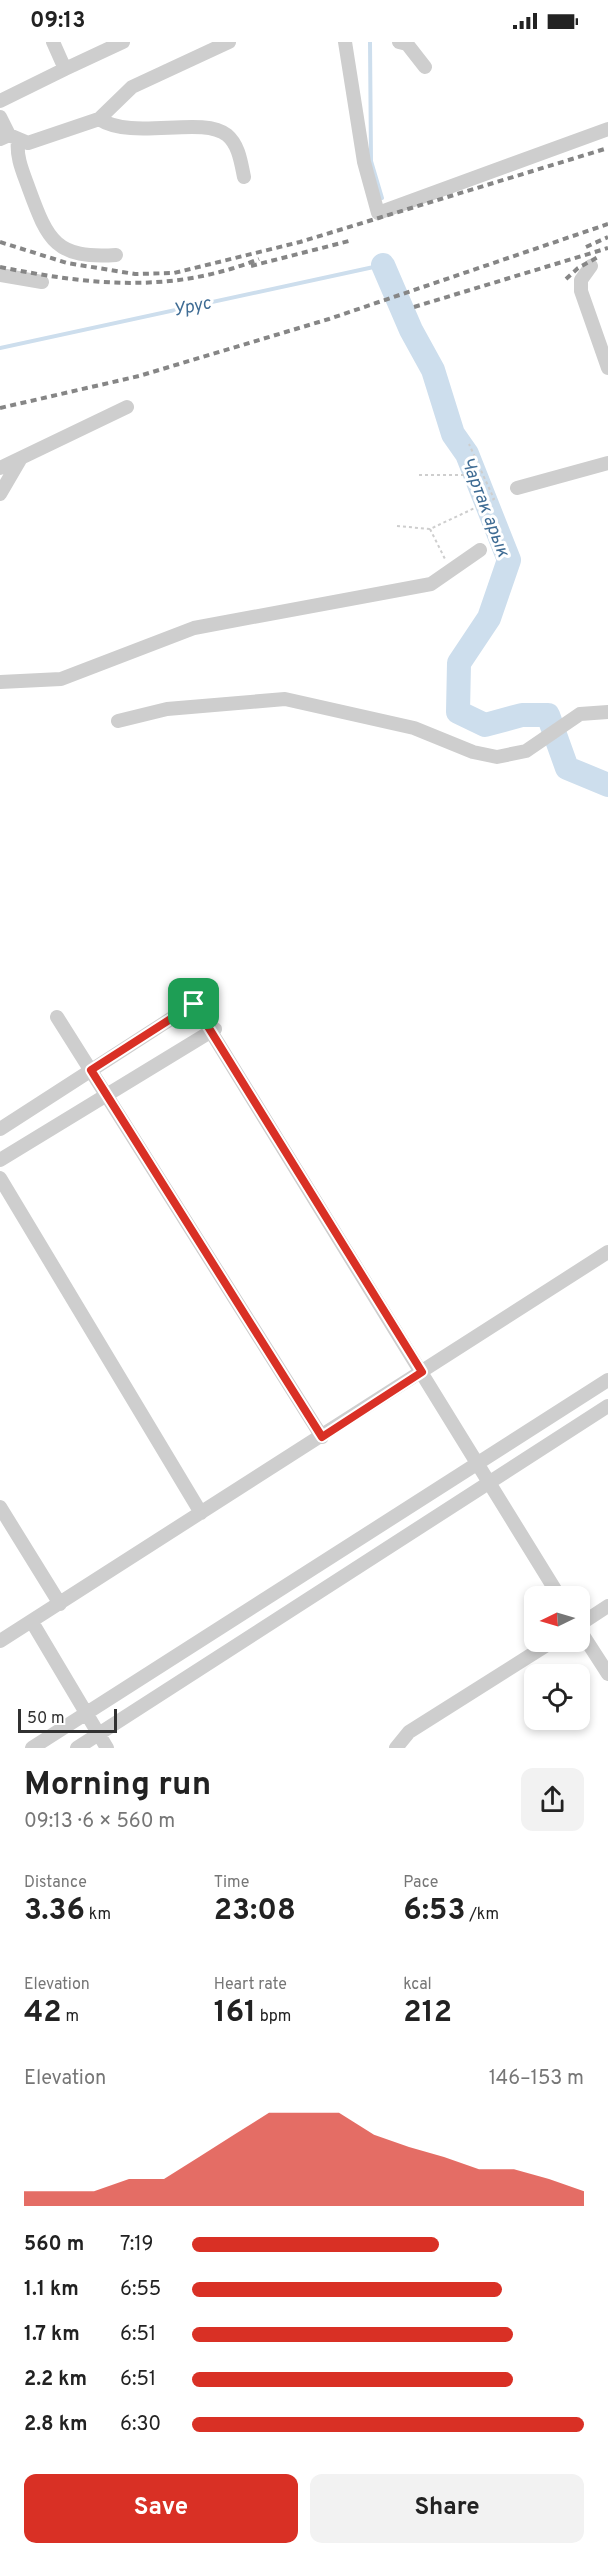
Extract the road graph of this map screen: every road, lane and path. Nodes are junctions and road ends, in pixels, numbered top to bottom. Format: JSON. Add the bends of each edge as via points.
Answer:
{"nodes":[{"id":1,"x":123,"y":42,"type":"edge"},
{"id":2,"x":229,"y":42,"type":"edge"},
{"id":3,"x":345,"y":42,"type":"edge"},
{"id":4,"x":399,"y":42,"type":"edge"},
{"id":5,"x":57,"y":44,"type":"edge"},
{"id":6,"x":425,"y":68,"type":"dead end"},
{"id":7,"x":65,"y":69,"type":"junction"},
{"id":8,"x":0,"y":101,"type":"edge"},
{"id":9,"x":0,"y":117,"type":"edge"},
{"id":10,"x":99,"y":119,"type":"junction"},
{"id":11,"x":608,"y":129,"type":"edge"},
{"id":12,"x":9,"y":138,"type":"edge"},
{"id":13,"x":244,"y":177,"type":"dead end"},
{"id":14,"x":116,"y":255,"type":"dead end"},
{"id":15,"x":591,"y":266,"type":"dead end"},
{"id":16,"x":0,"y":275,"type":"edge"},
{"id":17,"x":42,"y":282,"type":"dead end"},
{"id":18,"x":608,"y":368,"type":"edge"},
{"id":19,"x":127,"y":407,"type":"dead end"},
{"id":20,"x":469,"y":444,"type":"dead end"},
{"id":21,"x":21,"y":458,"type":"junction"},
{"id":22,"x":608,"y":464,"type":"edge"},
{"id":23,"x":0,"y":468,"type":"edge"},
{"id":24,"x":419,"y":475,"type":"dead end"},
{"id":25,"x":517,"y":489,"type":"dead end"},
{"id":26,"x":0,"y":494,"type":"edge"},
{"id":27,"x":479,"y":506,"type":"junction"},
{"id":28,"x":397,"y":526,"type":"dead end"},
{"id":29,"x":430,"y":529,"type":"junction"},
{"id":30,"x":480,"y":550,"type":"dead end"},
{"id":31,"x":448,"y":563,"type":"dead end"},
{"id":32,"x":0,"y":682,"type":"edge"},
{"id":33,"x":608,"y":712,"type":"edge"},
{"id":34,"x":118,"y":721,"type":"dead end"},
{"id":35,"x":57,"y":1017,"type":"dead end"},
{"id":36,"x":213,"y":1030,"type":"junction"},
{"id":37,"x":91,"y":1070,"type":"junction"},
{"id":38,"x":106,"y":1095,"type":"junction"},
{"id":39,"x":0,"y":1129,"type":"edge"},
{"id":40,"x":0,"y":1160,"type":"edge"},
{"id":41,"x":0,"y":1178,"type":"edge"},
{"id":42,"x":608,"y":1252,"type":"edge"},
{"id":43,"x":422,"y":1372,"type":"junction"},
{"id":44,"x":608,"y":1380,"type":"edge"},
{"id":45,"x":608,"y":1406,"type":"edge"},
{"id":46,"x":322,"y":1437,"type":"junction"},
{"id":47,"x":477,"y":1464,"type":"junction"},
{"id":48,"x":489,"y":1483,"type":"junction"},
{"id":49,"x":0,"y":1507,"type":"edge"},
{"id":50,"x":201,"y":1513,"type":"junction"},
{"id":51,"x":553,"y":1586,"type":"edge"},
{"id":52,"x":60,"y":1604,"type":"junction"},
{"id":53,"x":608,"y":1606,"type":"edge"},
{"id":54,"x":590,"y":1619,"type":"edge"},
{"id":55,"x":32,"y":1622,"type":"junction"},
{"id":56,"x":0,"y":1641,"type":"edge"},
{"id":57,"x":590,"y":1645,"type":"edge"},
{"id":58,"x":536,"y":1652,"type":"edge"},
{"id":59,"x":608,"y":1674,"type":"edge"},
{"id":60,"x":87,"y":1713,"type":"junction"},
{"id":61,"x":99,"y":1734,"type":"junction"},
{"id":62,"x":32,"y":1748,"type":"edge"},
{"id":63,"x":77,"y":1748,"type":"edge"},
{"id":64,"x":107,"y":1748,"type":"edge"},
{"id":65,"x":396,"y":1748,"type":"edge"}],
"edges":[{"from":1,"to":7,"type":"street"},
{"from":2,"to":10,"type":"street","via":[[132,87]]},
{"from":3,"to":11,"type":"street","via":[[364,162],[378,213]]},
{"from":4,"to":6,"type":"street","via":[[407,44]]},
{"from":5,"to":7,"type":"street"},
{"from":7,"to":8,"type":"street"},
{"from":9,"to":12,"type":"street"},
{"from":10,"to":12,"type":"street","via":[[28,143]]},
{"from":10,"to":13,"type":"street","via":[[139,129],[218,130],[233,142]]},
{"from":12,"to":14,"type":"street","via":[[43,227],[54,243],[92,257]]},
{"from":15,"to":18,"type":"street","via":[[581,280],[581,291]]},
{"from":16,"to":17,"type":"street"},
{"from":19,"to":21,"type":"street"},
{"from":20,"to":27,"type":"path","via":[[494,499]]},
{"from":21,"to":23,"type":"street"},
{"from":21,"to":26,"type":"street"},
{"from":22,"to":25,"type":"street"},
{"from":24,"to":27,"type":"path","via":[[467,476]]},
{"from":27,"to":29,"type":"path"},
{"from":28,"to":29,"type":"path"},
{"from":29,"to":31,"type":"path"},
{"from":30,"to":32,"type":"street","via":[[431,584],[194,628],[61,679]]},
{"from":33,"to":34,"type":"street","via":[[580,714],[526,751],[497,757],[473,752],[414,728],[285,699],[166,710]]},
{"from":35,"to":37,"type":"street"},
{"from":36,"to":37,"type":"street","via":[[195,1000]]},
{"from":36,"to":38,"type":"street"},
{"from":36,"to":43,"type":"street"},
{"from":37,"to":38,"type":"street"},
{"from":37,"to":39,"type":"street"},
{"from":38,"to":40,"type":"street"},
{"from":38,"to":46,"type":"street"},
{"from":41,"to":50,"type":"street"},
{"from":42,"to":43,"type":"street"},
{"from":43,"to":46,"type":"street"},
{"from":43,"to":47,"type":"street"},
{"from":44,"to":47,"type":"street"},
{"from":45,"to":48,"type":"street"},
{"from":46,"to":50,"type":"street"},
{"from":47,"to":48,"type":"street"},
{"from":47,"to":60,"type":"street"},
{"from":48,"to":51,"type":"street"},
{"from":48,"to":61,"type":"street"},
{"from":49,"to":52,"type":"street"},
{"from":50,"to":52,"type":"street"},
{"from":52,"to":55,"type":"street"},
{"from":53,"to":54,"type":"street"},
{"from":55,"to":56,"type":"street"},
{"from":55,"to":60,"type":"street"},
{"from":57,"to":59,"type":"street"},
{"from":58,"to":65,"type":"street","via":[[409,1732]]},
{"from":60,"to":61,"type":"street"},
{"from":60,"to":62,"type":"street"},
{"from":61,"to":63,"type":"street"},
{"from":61,"to":64,"type":"street"}]}
